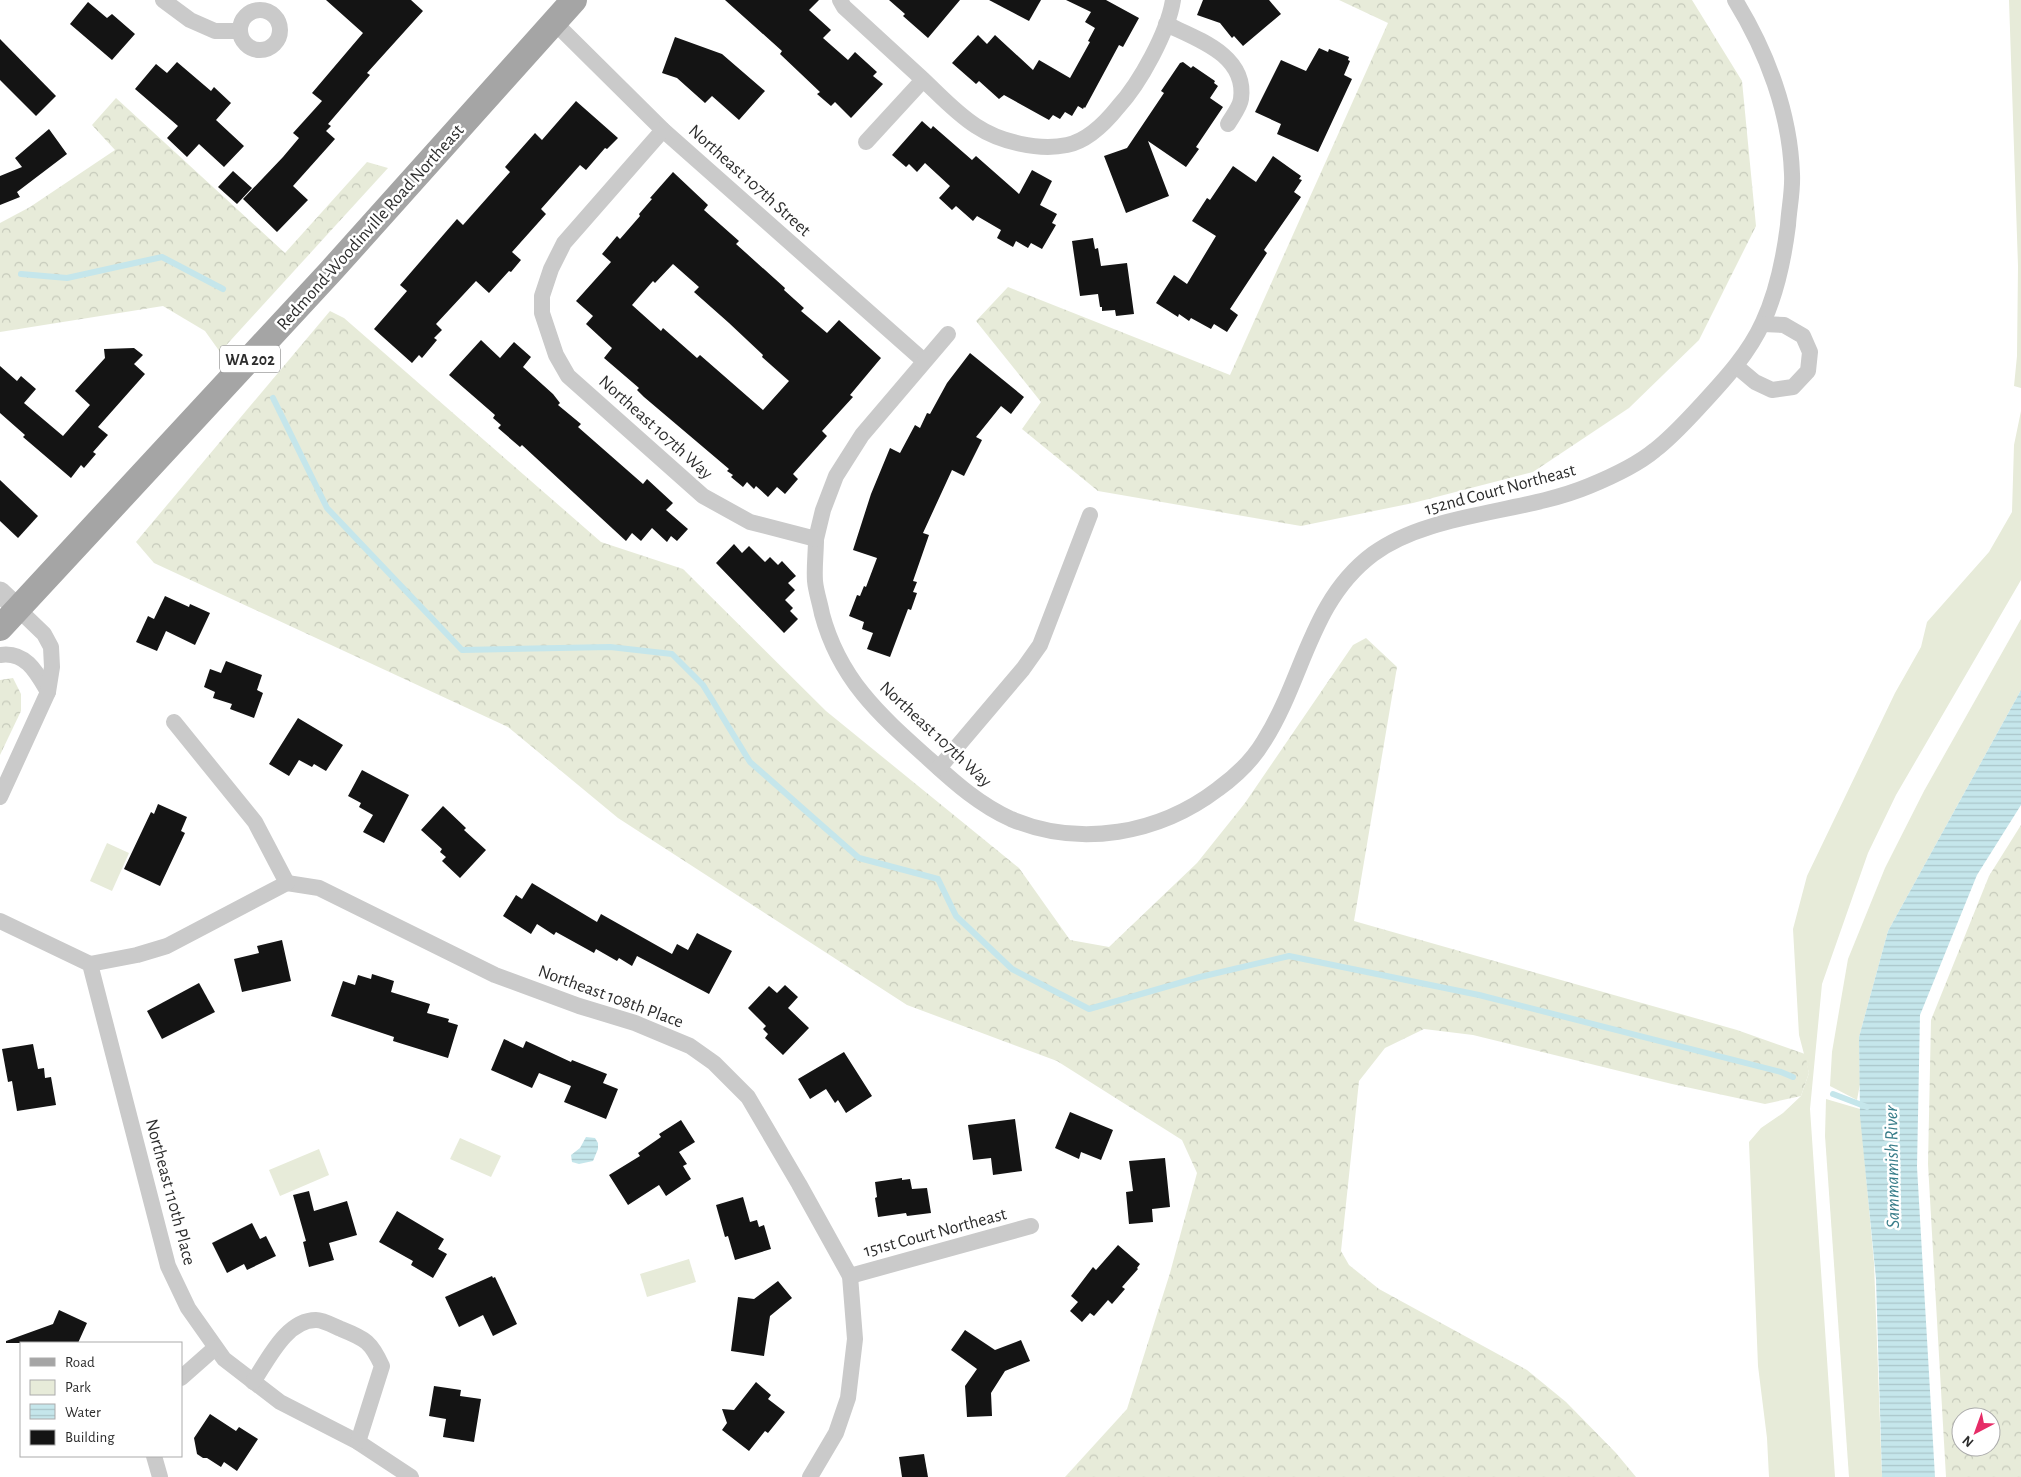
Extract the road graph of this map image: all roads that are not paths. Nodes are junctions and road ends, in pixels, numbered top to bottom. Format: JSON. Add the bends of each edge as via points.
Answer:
{"nodes":[{"id":1,"x":162,"y":0,"type":"edge"},
{"id":2,"x":574,"y":0,"type":"edge"},
{"id":3,"x":840,"y":0,"type":"edge"},
{"id":4,"x":1172,"y":0,"type":"edge"},
{"id":5,"x":1735,"y":0,"type":"edge"},
{"id":6,"x":554,"y":22,"type":"junction"},
{"id":7,"x":1166,"y":24,"type":"junction"},
{"id":8,"x":240,"y":31,"type":"dead end"},
{"id":9,"x":923,"y":80,"type":"junction"},
{"id":10,"x":1228,"y":124,"type":"dead end"},
{"id":11,"x":663,"y":130,"type":"junction"},
{"id":12,"x":866,"y":142,"type":"dead end"},
{"id":13,"x":1763,"y":324,"type":"junction"},
{"id":14,"x":948,"y":334,"type":"dead end"},
{"id":15,"x":924,"y":361,"type":"junction"},
{"id":16,"x":1736,"y":366,"type":"junction"},
{"id":17,"x":1090,"y":515,"type":"dead end"},
{"id":18,"x":816,"y":539,"type":"junction"},
{"id":19,"x":9,"y":600,"type":"edge"},
{"id":20,"x":0,"y":628,"type":"edge"},
{"id":21,"x":0,"y":655,"type":"edge"},
{"id":22,"x":48,"y":692,"type":"junction"},
{"id":23,"x":174,"y":722,"type":"dead end"},
{"id":24,"x":939,"y":768,"type":"junction"},
{"id":25,"x":0,"y":797,"type":"edge"},
{"id":26,"x":1108,"y":834,"type":"joint"},
{"id":27,"x":287,"y":883,"type":"junction"},
{"id":28,"x":0,"y":921,"type":"edge"},
{"id":29,"x":90,"y":964,"type":"junction"},
{"id":30,"x":1031,"y":1226,"type":"dead end"},
{"id":31,"x":850,"y":1276,"type":"junction"},
{"id":32,"x":215,"y":1348,"type":"junction"},
{"id":33,"x":182,"y":1377,"type":"edge"},
{"id":34,"x":253,"y":1382,"type":"junction"},
{"id":35,"x":358,"y":1442,"type":"junction"},
{"id":36,"x":154,"y":1457,"type":"edge"},
{"id":37,"x":160,"y":1477,"type":"edge"},
{"id":38,"x":411,"y":1477,"type":"edge"},
{"id":39,"x":810,"y":1477,"type":"edge"}],
"edges":[{"from":1,"to":8,"type":"street","via":[[190,20],[215,31]]},
{"from":2,"to":6,"type":"main road","name":"Redmond-Woodinville Road Northeast","number":"WA 202"},
{"from":3,"to":9,"type":"street"},
{"from":4,"to":7,"type":"street"},
{"from":5,"to":13,"type":"street","name":"152nd Court Northeast","via":[[1779,94],[1790,141],[1792,179],[1785,246],[1775,291]]},
{"from":6,"to":11,"type":"street","name":"Northeast 107th Street"},
{"from":6,"to":19,"type":"main road","name":"Redmond-Woodinville Road Northeast","number":"WA 202","via":[[325,278]]},
{"from":7,"to":9,"type":"street","via":[[1128,97],[1106,122],[1068,145],[1034,146],[997,138],[960,114]]},
{"from":7,"to":10,"type":"street","via":[[1213,47],[1226,56],[1235,70],[1241,100]]},
{"from":9,"to":12,"type":"street"},
{"from":11,"to":15,"type":"street","name":"Northeast 107th Street"},
{"from":11,"to":18,"type":"street","name":"Northeast 107th Way","via":[[564,243],[551,269],[542,296],[542,313],[556,355],[568,376],[703,496],[750,522]]},
{"from":13,"to":16,"type":"street","name":"152nd Court Northeast"},
{"from":13,"to":16,"type":"street","via":[[1784,325],[1803,336],[1810,352],[1808,371],[1793,386],[1772,390],[1754,382]]},
{"from":14,"to":15,"type":"street"},
{"from":15,"to":18,"type":"street","via":[[862,435],[836,476]]},
{"from":16,"to":26,"type":"street","name":"152nd Court Northeast","via":[[1682,426],[1652,453],[1619,472],[1540,502],[1458,520],[1399,538],[1371,556],[1330,599],[1279,714],[1251,760],[1202,801],[1174,817],[1146,827]]},
{"from":17,"to":24,"type":"street","via":[[1040,645]]},
{"from":18,"to":24,"type":"street","name":"Northeast 107th Way","via":[[815,584],[828,635],[848,675],[876,712]]},
{"from":19,"to":20,"type":"main road","name":"Redmond-Woodinville Road Northeast","number":"WA 202"},
{"from":19,"to":22,"type":"street","via":[[44,634],[50,647],[52,667]]},
{"from":21,"to":22,"type":"street","via":[[20,657],[35,668]]},
{"from":22,"to":25,"type":"street"},
{"from":23,"to":27,"type":"street","via":[[255,822]]},
{"from":24,"to":26,"type":"street","name":"Northeast 107th Way","via":[[982,804],[1014,820],[1058,833]]},
{"from":27,"to":29,"type":"street","via":[[167,946]]},
{"from":27,"to":31,"type":"street","name":"Northeast 108th Place","via":[[319,888],[495,975],[635,1023],[690,1046],[714,1063],[748,1097]]},
{"from":28,"to":29,"type":"street"},
{"from":29,"to":32,"type":"street","name":"Northeast 110th Place","via":[[168,1266],[188,1308]]},
{"from":30,"to":31,"type":"street","name":"151st Court Northeast"},
{"from":31,"to":39,"type":"street","via":[[855,1339],[848,1398],[836,1433]]},
{"from":32,"to":33,"type":"street"},
{"from":32,"to":34,"type":"street","name":"Northeast 110th Place"},
{"from":34,"to":35,"type":"street","name":"Northeast 110th Place","via":[[280,1402]]},
{"from":34,"to":35,"type":"street","via":[[286,1333],[300,1324],[317,1319],[359,1336],[374,1349],[382,1366]]},
{"from":35,"to":38,"type":"street","name":"Northeast 110th Place"},
{"from":36,"to":37,"type":"street"}]}
